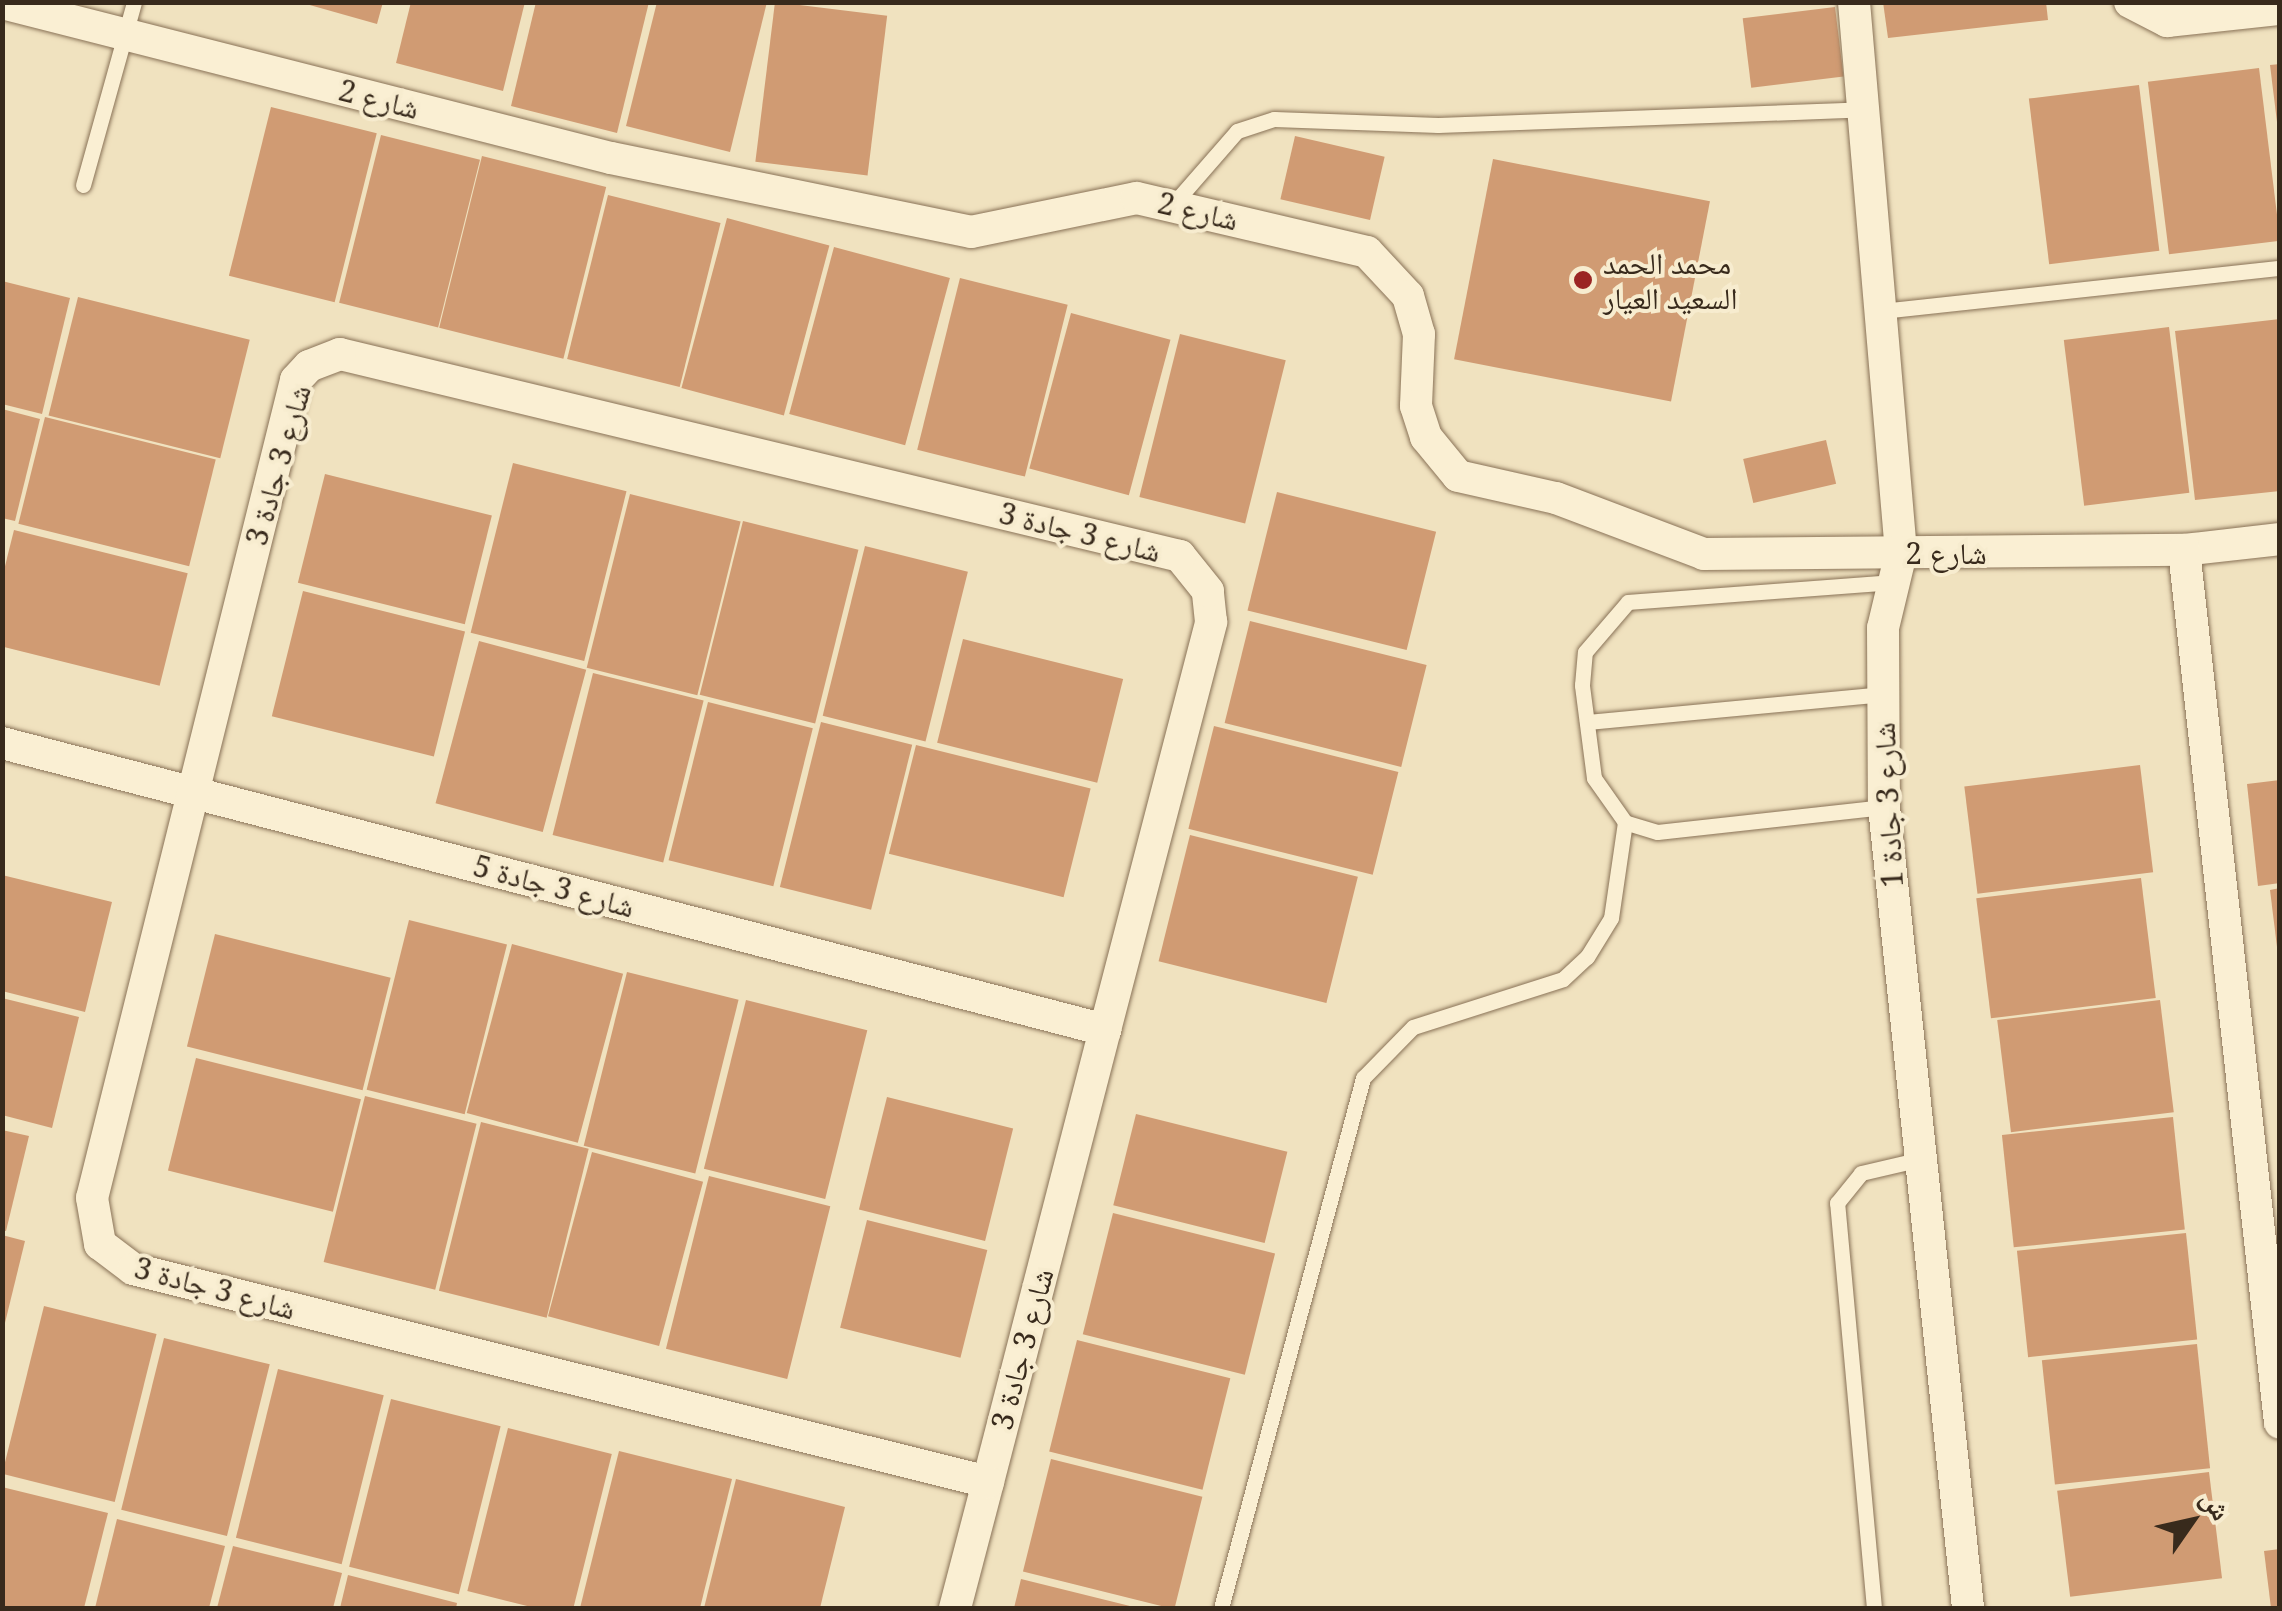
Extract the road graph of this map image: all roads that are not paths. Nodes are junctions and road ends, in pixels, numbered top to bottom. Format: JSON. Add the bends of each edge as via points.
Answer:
{"nodes":[{"id":1,"x":134,"y":2,"type":"edge"},
{"id":2,"x":1854,"y":2,"type":"edge"},
{"id":3,"x":2130,"y":2,"type":"edge"},
{"id":4,"x":2,"y":3,"type":"edge"},
{"id":5,"x":2280,"y":9,"type":"edge"},
{"id":6,"x":125,"y":34,"type":"junction"},
{"id":7,"x":1865,"y":109,"type":"junction"},
{"id":8,"x":83,"y":185,"type":"dead end"},
{"id":9,"x":1176,"y":201,"type":"junction"},
{"id":10,"x":2280,"y":268,"type":"edge"},
{"id":11,"x":1882,"y":311,"type":"junction"},
{"id":12,"x":2280,"y":539,"type":"edge"},
{"id":13,"x":2184,"y":550,"type":"junction"},
{"id":14,"x":1900,"y":568,"type":"junction"},
{"id":15,"x":1882,"y":694,"type":"junction"},
{"id":16,"x":1587,"y":722,"type":"junction"},
{"id":17,"x":2,"y":744,"type":"edge"},
{"id":18,"x":193,"y":793,"type":"junction"},
{"id":19,"x":1884,"y":807,"type":"junction"},
{"id":20,"x":1625,"y":822,"type":"junction"},
{"id":21,"x":1105,"y":1030,"type":"junction"},
{"id":22,"x":1922,"y":1159,"type":"junction"},
{"id":23,"x":2280,"y":1423,"type":"edge"},
{"id":24,"x":988,"y":1482,"type":"junction"},
{"id":25,"x":955,"y":1608,"type":"edge"},
{"id":26,"x":1221,"y":1608,"type":"edge"},
{"id":27,"x":1874,"y":1608,"type":"edge"},
{"id":28,"x":1968,"y":1608,"type":"edge"}],
"edges":[{"from":1,"to":6,"type":"lane"},
{"from":2,"to":7,"type":"street","name":"شارع 3 جادة 1"},
{"from":3,"to":5,"type":"street","via":[[2167,21]]},
{"from":4,"to":6,"type":"street","name":"شارع 2"},
{"from":6,"to":8,"type":"lane"},
{"from":6,"to":9,"type":"street","name":"شارع 2","via":[[611,158],[972,232],[1137,198]]},
{"from":7,"to":9,"type":"lane","via":[[1438,125],[1274,118],[1238,131]]},
{"from":7,"to":11,"type":"street","name":"شارع 3 جادة 1"},
{"from":9,"to":14,"type":"street","name":"شارع 2","via":[[1367,252],[1392,271],[1419,334],[1416,406],[1426,438],[1458,476],[1556,498],[1704,554]]},
{"from":10,"to":11,"type":"lane"},
{"from":11,"to":14,"type":"street","name":"شارع 3 جادة 1"},
{"from":12,"to":13,"type":"street","name":"شارع 2"},
{"from":13,"to":14,"type":"street","name":"شارع 2"},
{"from":13,"to":23,"type":"street"},
{"from":14,"to":15,"type":"street","name":"شارع 3 جادة 1","via":[[1883,628]]},
{"from":14,"to":16,"type":"lane","via":[[1628,602],[1585,652]]},
{"from":15,"to":16,"type":"lane"},
{"from":15,"to":19,"type":"street","name":"شارع 3 جادة 1"},
{"from":16,"to":20,"type":"lane","via":[[1594,778]]},
{"from":17,"to":18,"type":"street","name":"شارع 3 جادة 5"},
{"from":18,"to":21,"type":"street","name":"شارع 3 جادة 5"},
{"from":18,"to":21,"type":"street","name":"شارع 3 جادة 3","via":[[296,380],[322,358],[340,354],[1180,556],[1208,591],[1210,622]]},
{"from":18,"to":24,"type":"street","name":"شارع 3 جادة 3","via":[[92,1198],[100,1244],[114,1259]]},
{"from":19,"to":20,"type":"lane","via":[[1657,832]]},
{"from":19,"to":22,"type":"street","name":"شارع 3 جادة 1"},
{"from":20,"to":26,"type":"lane","via":[[1612,918],[1588,957],[1563,979],[1413,1027],[1363,1078]]},
{"from":21,"to":24,"type":"street","name":"شارع 3 جادة 3"},
{"from":22,"to":27,"type":"lane","via":[[1861,1173],[1838,1204]]},
{"from":22,"to":28,"type":"street","name":"شارع 3 جادة 1"},
{"from":24,"to":25,"type":"street","name":"شارع 3 جادة 3"}]}
